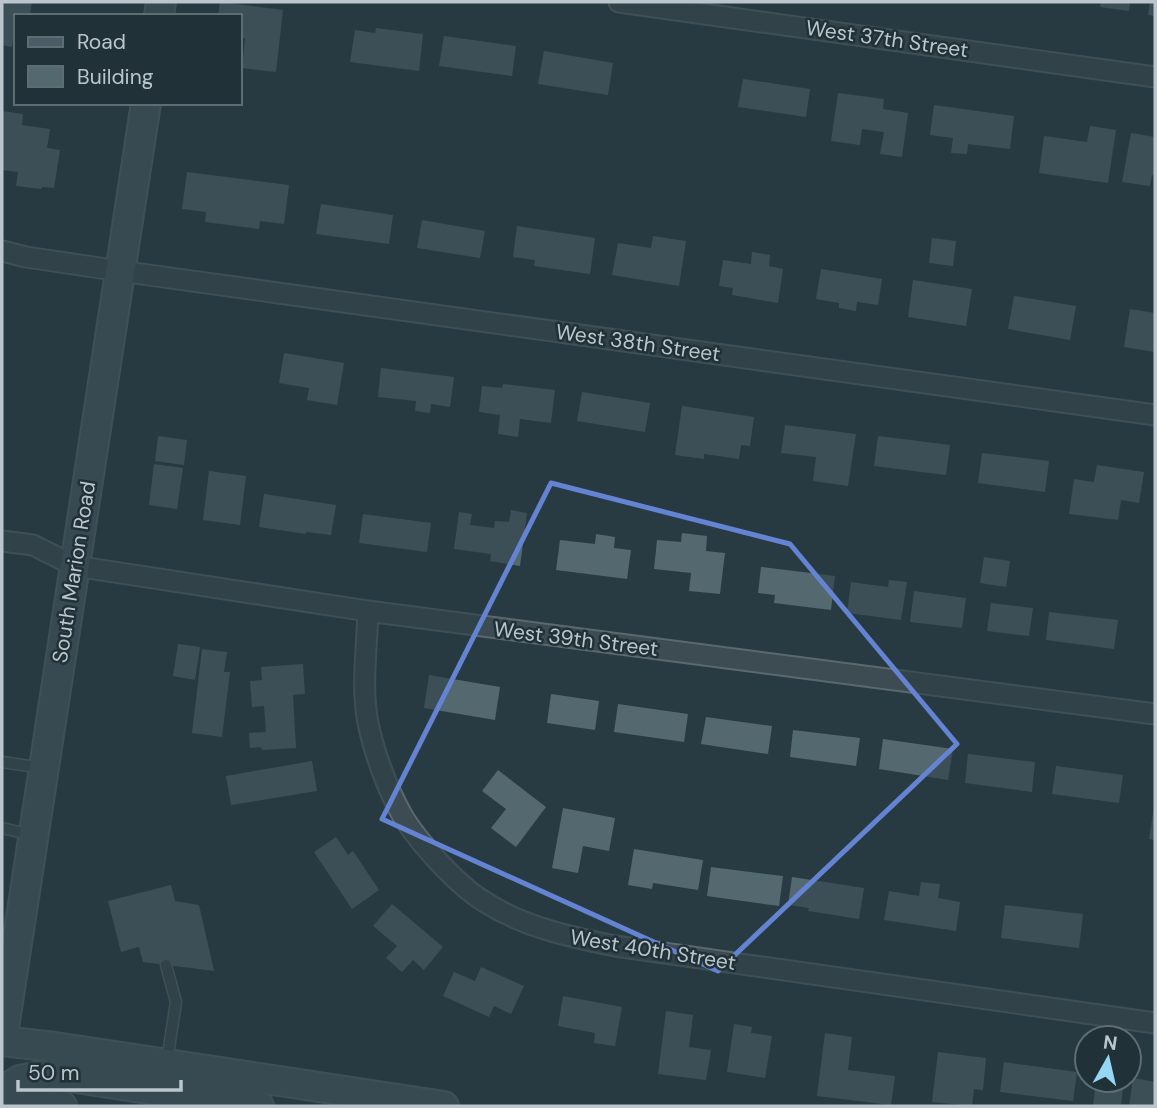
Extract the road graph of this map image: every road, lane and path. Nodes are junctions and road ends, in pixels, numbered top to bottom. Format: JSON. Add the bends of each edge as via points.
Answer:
{"nodes":[{"id":1,"x":619,"y":2,"type":"edge"},
{"id":2,"x":1155,"y":77,"type":"edge"},
{"id":3,"x":146,"y":105,"type":"edge"},
{"id":4,"x":2,"y":251,"type":"edge"},
{"id":5,"x":120,"y":271,"type":"junction"},
{"id":6,"x":1155,"y":415,"type":"edge"},
{"id":7,"x":2,"y":541,"type":"edge"},
{"id":8,"x":75,"y":566,"type":"junction"},
{"id":9,"x":368,"y":611,"type":"junction"},
{"id":10,"x":1155,"y":715,"type":"edge"},
{"id":11,"x":2,"y":762,"type":"edge"},
{"id":12,"x":44,"y":768,"type":"junction"},
{"id":13,"x":2,"y":828,"type":"edge"},
{"id":14,"x":33,"y":835,"type":"junction"},
{"id":15,"x":166,"y":965,"type":"dead end"},
{"id":16,"x":1155,"y":1023,"type":"edge"},
{"id":17,"x":2,"y":1041,"type":"edge"},
{"id":18,"x":167,"y":1065,"type":"junction"},
{"id":19,"x":2,"y":1091,"type":"edge"},
{"id":20,"x":2,"y":1097,"type":"edge"},
{"id":21,"x":373,"y":1102,"type":"edge"},
{"id":22,"x":62,"y":1106,"type":"edge"},
{"id":23,"x":259,"y":1106,"type":"edge"},
{"id":24,"x":444,"y":1106,"type":"edge"}],
"edges":[{"from":1,"to":2,"type":"street","name":"West 37th Street"},
{"from":3,"to":5,"type":"main road","name":"South Marion Road"},
{"from":4,"to":5,"type":"street","name":"West 38th Street"},
{"from":5,"to":6,"type":"street","name":"West 38th Street"},
{"from":5,"to":8,"type":"main road","name":"South Marion Road"},
{"from":7,"to":8,"type":"street","name":"West 39th Street","via":[[33,545]]},
{"from":8,"to":9,"type":"street","name":"West 39th Street"},
{"from":8,"to":12,"type":"main road","name":"South Marion Road"},
{"from":9,"to":10,"type":"street","name":"West 39th Street"},
{"from":9,"to":16,"type":"street","name":"West 40th Street","via":[[368,723],[389,788],[402,816],[426,845],[484,902],[560,934],[615,946]]},
{"from":11,"to":12,"type":"lane"},
{"from":12,"to":14,"type":"main road","name":"South Marion Road"},
{"from":13,"to":14,"type":"lane"},
{"from":14,"to":17,"type":"main road","name":"South Marion Road"},
{"from":15,"to":18,"type":"lane","via":[[176,1002]]},
{"from":17,"to":18,"type":"main road"},
{"from":18,"to":21,"type":"main road"},
{"from":19,"to":23,"type":"main road","via":[[20,1080],[51,1074]]},
{"from":20,"to":22,"type":"main road"},
{"from":21,"to":24,"type":"main road"}]}
